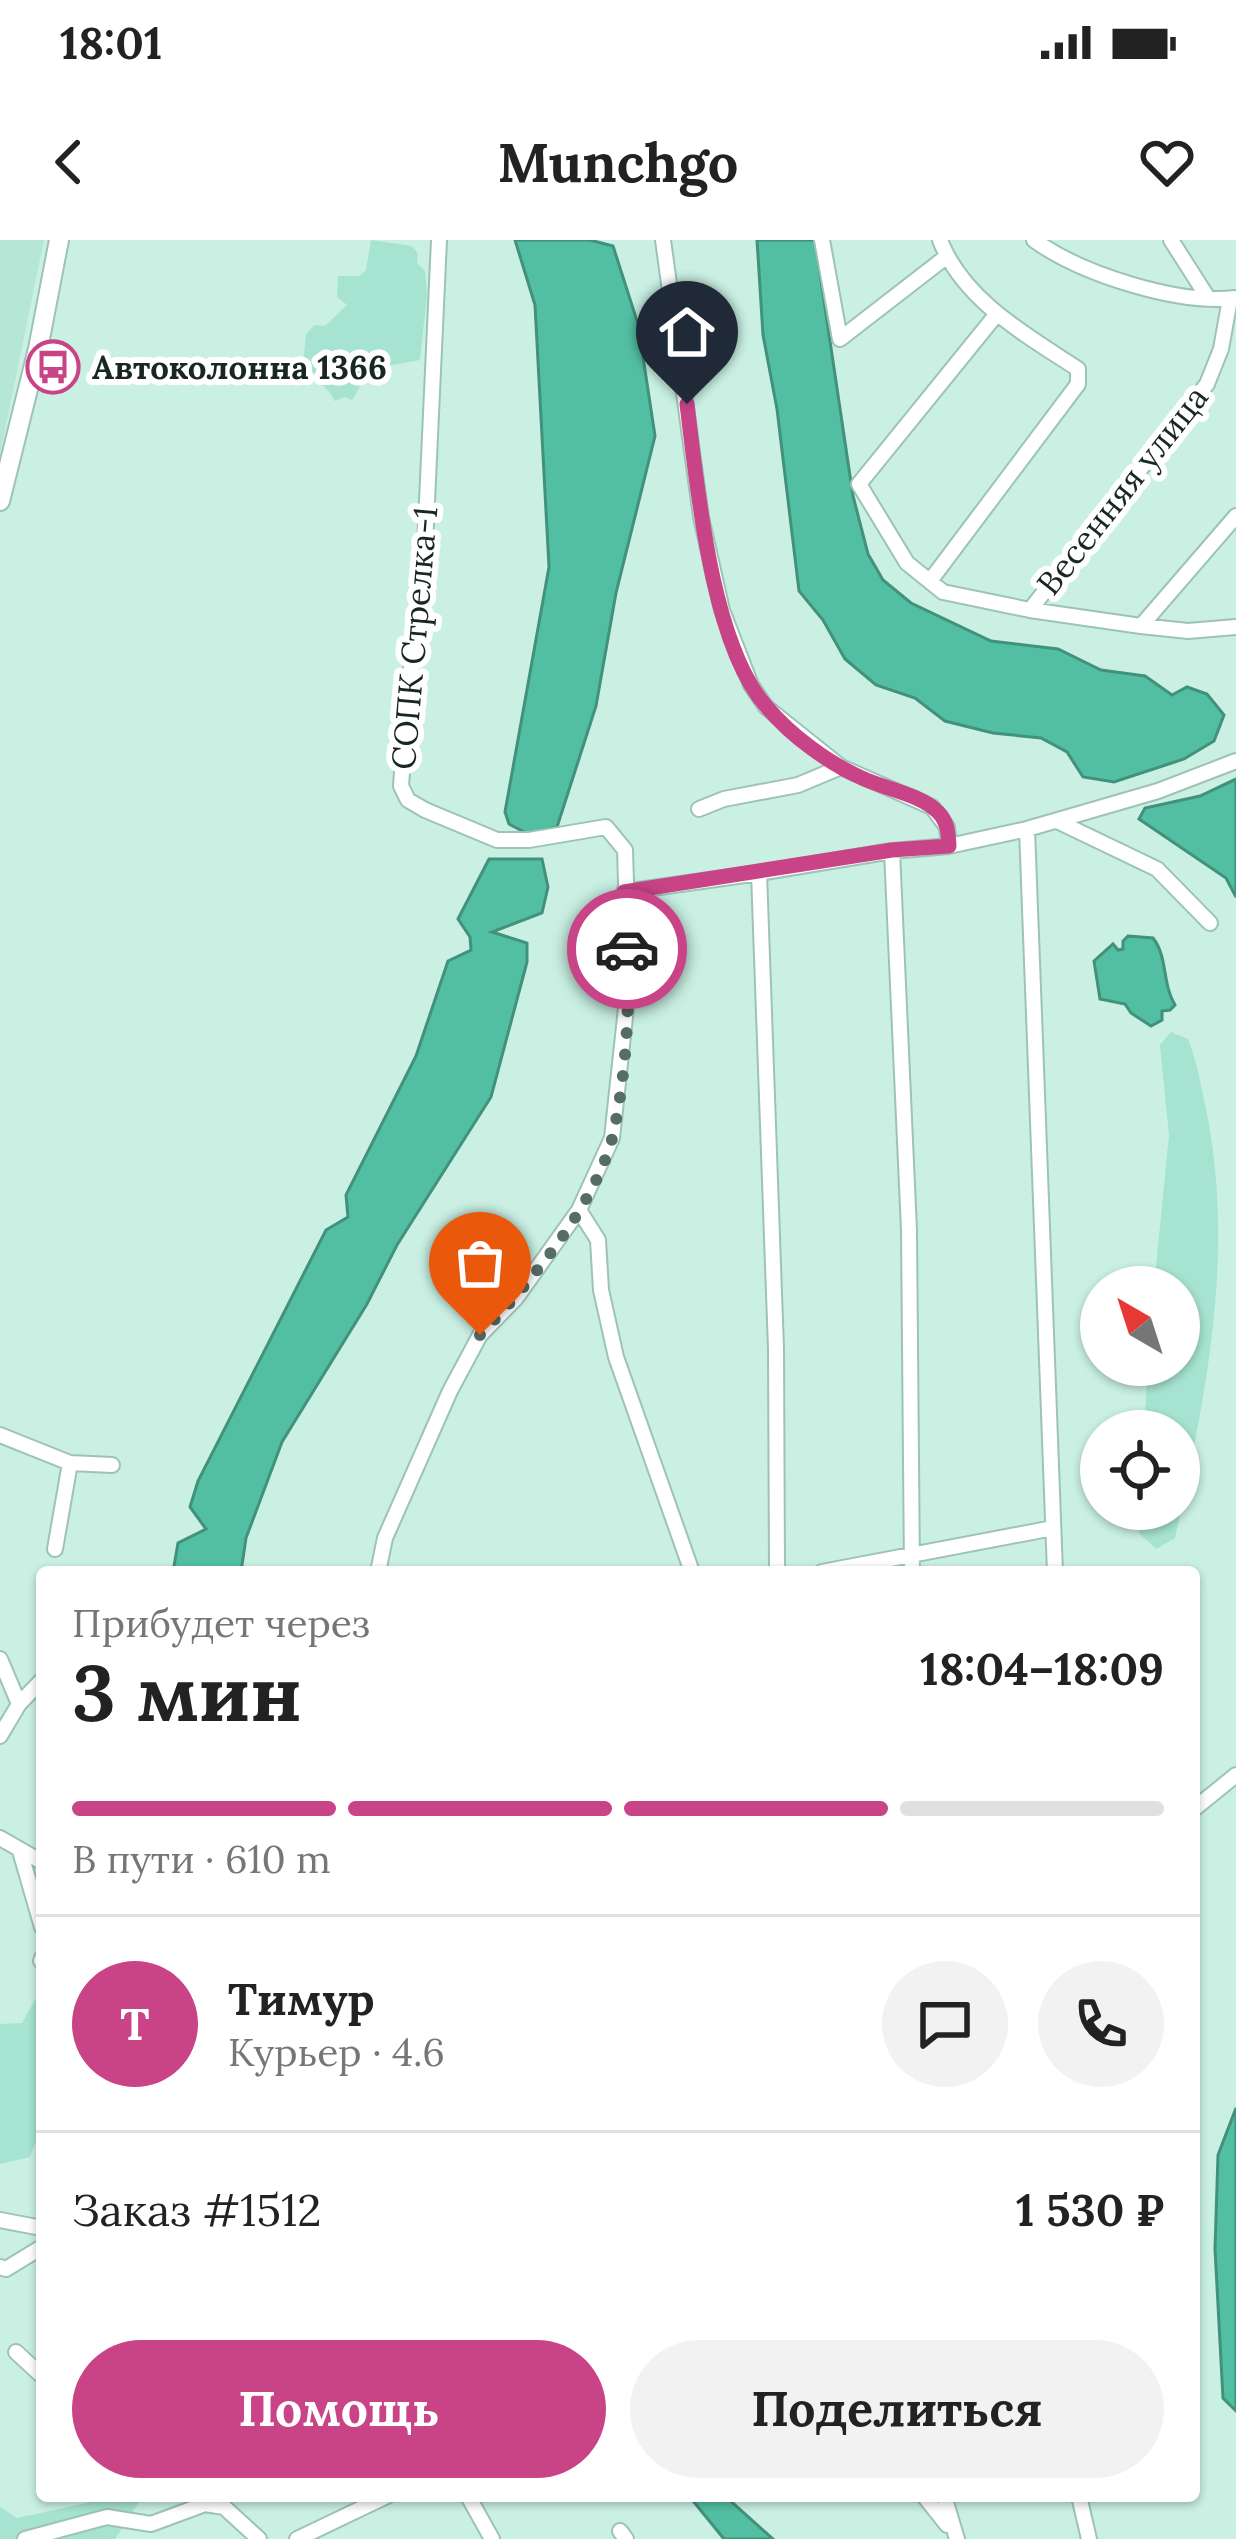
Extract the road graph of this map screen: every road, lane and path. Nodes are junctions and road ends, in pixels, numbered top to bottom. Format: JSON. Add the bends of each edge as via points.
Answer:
{"nodes":[{"id":1,"x":59,"y":240,"type":"edge"},
{"id":2,"x":439,"y":240,"type":"edge"},
{"id":3,"x":663,"y":240,"type":"edge"},
{"id":4,"x":822,"y":240,"type":"edge"},
{"id":5,"x":940,"y":240,"type":"edge"},
{"id":6,"x":1034,"y":240,"type":"edge"},
{"id":7,"x":1171,"y":240,"type":"edge"},
{"id":8,"x":946,"y":257,"type":"junction"},
{"id":9,"x":1208,"y":298,"type":"junction"},
{"id":10,"x":1233,"y":299,"type":"edge"},
{"id":11,"x":996,"y":315,"type":"junction"},
{"id":12,"x":0,"y":501,"type":"edge"},
{"id":13,"x":1236,"y":516,"type":"edge"},
{"id":14,"x":930,"y":581,"type":"junction"},
{"id":15,"x":1030,"y":610,"type":"junction"},
{"id":16,"x":1141,"y":626,"type":"junction"},
{"id":17,"x":1236,"y":627,"type":"edge"},
{"id":18,"x":1236,"y":761,"type":"edge"},
{"id":19,"x":841,"y":767,"type":"junction"},
{"id":20,"x":699,"y":809,"type":"dead end"},
{"id":21,"x":1059,"y":821,"type":"junction"},
{"id":22,"x":1028,"y":829,"type":"junction"},
{"id":23,"x":949,"y":846,"type":"junction"},
{"id":24,"x":892,"y":850,"type":"junction"},
{"id":25,"x":759,"y":873,"type":"junction"},
{"id":26,"x":624,"y":892,"type":"junction"},
{"id":27,"x":1210,"y":923,"type":"dead end"},
{"id":28,"x":579,"y":1210,"type":"junction"},
{"id":29,"x":0,"y":1435,"type":"edge"},
{"id":30,"x":70,"y":1462,"type":"junction"},
{"id":31,"x":112,"y":1466,"type":"dead end"},
{"id":32,"x":1053,"y":1528,"type":"junction"},
{"id":33,"x":55,"y":1549,"type":"dead end"},
{"id":34,"x":912,"y":1554,"type":"junction"},
{"id":35,"x":378,"y":1566,"type":"edge"},
{"id":36,"x":690,"y":1566,"type":"edge"},
{"id":37,"x":777,"y":1566,"type":"edge"},
{"id":38,"x":852,"y":1566,"type":"edge"},
{"id":39,"x":912,"y":1566,"type":"edge"},
{"id":40,"x":1054,"y":1566,"type":"edge"},
{"id":41,"x":0,"y":1659,"type":"edge"},
{"id":42,"x":36,"y":1686,"type":"edge"},
{"id":43,"x":19,"y":1704,"type":"junction"},
{"id":44,"x":0,"y":1736,"type":"edge"},
{"id":45,"x":1236,"y":1775,"type":"edge"},
{"id":46,"x":1200,"y":1804,"type":"edge"},
{"id":47,"x":0,"y":1838,"type":"edge"},
{"id":48,"x":20,"y":1851,"type":"junction"},
{"id":49,"x":36,"y":1859,"type":"edge"},
{"id":50,"x":36,"y":1906,"type":"edge"},
{"id":51,"x":0,"y":2220,"type":"edge"},
{"id":52,"x":36,"y":2227,"type":"edge"},
{"id":53,"x":36,"y":2250,"type":"edge"},
{"id":54,"x":0,"y":2267,"type":"edge"},
{"id":55,"x":16,"y":2352,"type":"dead end"},
{"id":56,"x":36,"y":2370,"type":"edge"},
{"id":57,"x":374,"y":2502,"type":"edge"},
{"id":58,"x":471,"y":2502,"type":"edge"},
{"id":59,"x":929,"y":2502,"type":"edge"},
{"id":60,"x":946,"y":2502,"type":"edge"},
{"id":61,"x":1080,"y":2502,"type":"edge"},
{"id":62,"x":954,"y":2535,"type":"edge"},
{"id":63,"x":25,"y":2539,"type":"edge"},
{"id":64,"x":259,"y":2539,"type":"edge"},
{"id":65,"x":297,"y":2539,"type":"edge"},
{"id":66,"x":492,"y":2539,"type":"edge"},
{"id":67,"x":1089,"y":2539,"type":"edge"}],
"edges":[{"from":1,"to":12,"type":"main road"},
{"from":2,"to":26,"type":"street","name":"СОПК Стрелка-1","via":[[422,610],[400,786],[425,810],[497,840],[606,827],[626,850]]},
{"from":3,"to":19,"type":"street","via":[[701,517],[722,610],[766,707]]},
{"from":4,"to":8,"type":"street","via":[[840,339]]},
{"from":5,"to":8,"type":"street"},
{"from":6,"to":9,"type":"street","via":[[1097,273]]},
{"from":7,"to":9,"type":"street"},
{"from":8,"to":11,"type":"street"},
{"from":9,"to":10,"type":"street"},
{"from":10,"to":15,"type":"street","name":"Весенняя улица","via":[[1207,384]]},
{"from":11,"to":14,"type":"street","via":[[859,484],[907,562]]},
{"from":11,"to":14,"type":"street","via":[[1078,369],[1078,384]]},
{"from":13,"to":16,"type":"street"},
{"from":14,"to":15,"type":"street","via":[[943,592]]},
{"from":15,"to":16,"type":"street"},
{"from":16,"to":17,"type":"street"},
{"from":18,"to":21,"type":"street"},
{"from":19,"to":20,"type":"street"},
{"from":19,"to":23,"type":"street","via":[[932,807],[947,826]]},
{"from":21,"to":22,"type":"street"},
{"from":21,"to":27,"type":"street","via":[[1157,868]]},
{"from":22,"to":23,"type":"street"},
{"from":22,"to":32,"type":"street"},
{"from":23,"to":24,"type":"street"},
{"from":24,"to":25,"type":"street"},
{"from":24,"to":34,"type":"street","via":[[910,1230]]},
{"from":25,"to":26,"type":"street"},
{"from":25,"to":37,"type":"street"},
{"from":26,"to":28,"type":"street","name":"СОПК Стрелка-1","via":[[621,1076],[612,1138]]},
{"from":28,"to":35,"type":"street","name":"СОПК Стрелка-1","via":[[480,1335]]},
{"from":28,"to":36,"type":"street","via":[[598,1240],[616,1357]]},
{"from":29,"to":30,"type":"street"},
{"from":30,"to":31,"type":"street"},
{"from":30,"to":33,"type":"street"},
{"from":32,"to":34,"type":"street"},
{"from":32,"to":40,"type":"street"},
{"from":34,"to":38,"type":"street"},
{"from":34,"to":39,"type":"street"},
{"from":41,"to":43,"type":"street"},
{"from":42,"to":43,"type":"street"},
{"from":43,"to":44,"type":"street"},
{"from":45,"to":46,"type":"street"},
{"from":47,"to":48,"type":"street"},
{"from":48,"to":49,"type":"street"},
{"from":48,"to":50,"type":"street"},
{"from":51,"to":52,"type":"street"},
{"from":53,"to":54,"type":"street"},
{"from":55,"to":56,"type":"street"},
{"from":57,"to":65,"type":"street"},
{"from":58,"to":66,"type":"street"},
{"from":59,"to":62,"type":"street"},
{"from":60,"to":62,"type":"street"},
{"from":61,"to":67,"type":"street"},
{"from":63,"to":64,"type":"street","via":[[107,2517],[151,2524],[205,2504],[224,2507]]}]}
